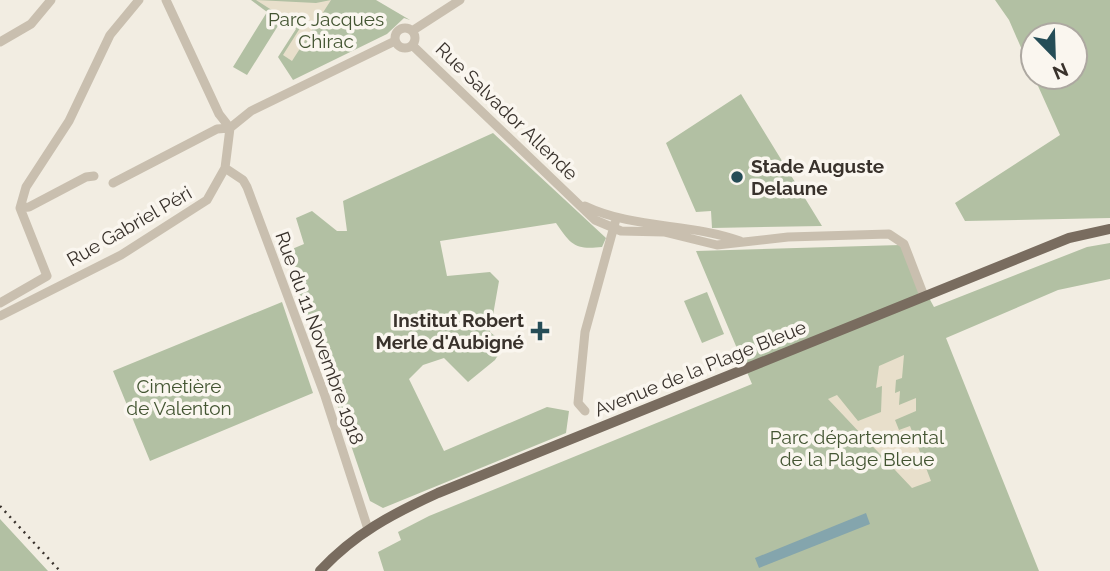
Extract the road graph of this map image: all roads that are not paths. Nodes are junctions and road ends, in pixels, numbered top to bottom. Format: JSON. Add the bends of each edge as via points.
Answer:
{"nodes":[{"id":1,"x":51,"y":0,"type":"edge"},
{"id":2,"x":139,"y":0,"type":"edge"},
{"id":3,"x":166,"y":0,"type":"edge"},
{"id":4,"x":460,"y":0,"type":"edge"},
{"id":5,"x":412,"y":31,"type":"junction"},
{"id":6,"x":395,"y":41,"type":"junction"},
{"id":7,"x":0,"y":42,"type":"edge"},
{"id":8,"x":412,"y":45,"type":"junction"},
{"id":9,"x":230,"y":128,"type":"junction"},
{"id":10,"x":225,"y":168,"type":"junction"},
{"id":11,"x":94,"y":176,"type":"dead end"},
{"id":12,"x":113,"y":183,"type":"dead end"},
{"id":13,"x":577,"y":202,"type":"junction"},
{"id":14,"x":20,"y":208,"type":"junction"},
{"id":15,"x":616,"y":219,"type":"junction"},
{"id":16,"x":1110,"y":229,"type":"edge"},
{"id":17,"x":614,"y":230,"type":"junction"},
{"id":18,"x":740,"y":241,"type":"junction"},
{"id":19,"x":924,"y":296,"type":"junction"},
{"id":20,"x":4,"y":301,"type":"edge"},
{"id":21,"x":14,"y":309,"type":"junction"},
{"id":22,"x":0,"y":316,"type":"edge"},
{"id":23,"x":585,"y":411,"type":"dead end"},
{"id":24,"x":368,"y":529,"type":"junction"},
{"id":25,"x":320,"y":571,"type":"edge"}],
"edges":[{"from":1,"to":7,"type":"street","via":[[31,24]]},
{"from":2,"to":14,"type":"street","via":[[110,35],[69,121],[26,187]]},
{"from":3,"to":9,"type":"street","via":[[219,114]]},
{"from":4,"to":5,"type":"street"},
{"from":5,"to":6,"type":"street","via":[[399,29]]},
{"from":5,"to":8,"type":"street"},
{"from":6,"to":8,"type":"street","via":[[402,48]]},
{"from":6,"to":9,"type":"street","via":[[247,113]]},
{"from":8,"to":13,"type":"street","name":"Rue Salvador Allende"},
{"from":9,"to":10,"type":"street","name":"Rue Gabriel Péri"},
{"from":9,"to":12,"type":"street","via":[[217,130]]},
{"from":10,"to":21,"type":"street","name":"Rue Gabriel Péri","via":[[208,200],[192,212],[121,255]]},
{"from":10,"to":24,"type":"street","name":"Rue du 11 Novembre 1918","via":[[247,187],[326,396]]},
{"from":11,"to":14,"type":"street"},
{"from":13,"to":15,"type":"street","name":"Rue Salvador Allende"},
{"from":13,"to":17,"type":"street","name":"Rue Salvador Allende"},
{"from":14,"to":20,"type":"street","via":[[47,276]]},
{"from":15,"to":17,"type":"street"},
{"from":15,"to":18,"type":"street","name":"Rue Salvador Allende"},
{"from":16,"to":19,"type":"main road","name":"Avenue de la Plage Bleue","via":[[1069,238]]},
{"from":17,"to":18,"type":"street","name":"Rue Salvador Allende","via":[[664,232],[717,245]]},
{"from":17,"to":23,"type":"street","via":[[585,332],[578,403]]},
{"from":18,"to":19,"type":"street","name":"Rue Salvador Allende","via":[[888,234],[904,244]]},
{"from":19,"to":24,"type":"main road","name":"Avenue de la Plage Bleue","via":[[438,493]]},
{"from":20,"to":21,"type":"street"},
{"from":21,"to":22,"type":"street","name":"Rue Gabriel Péri"},
{"from":24,"to":25,"type":"main road","name":"Avenue de la Plage Bleue","via":[[344,545]]}]}
